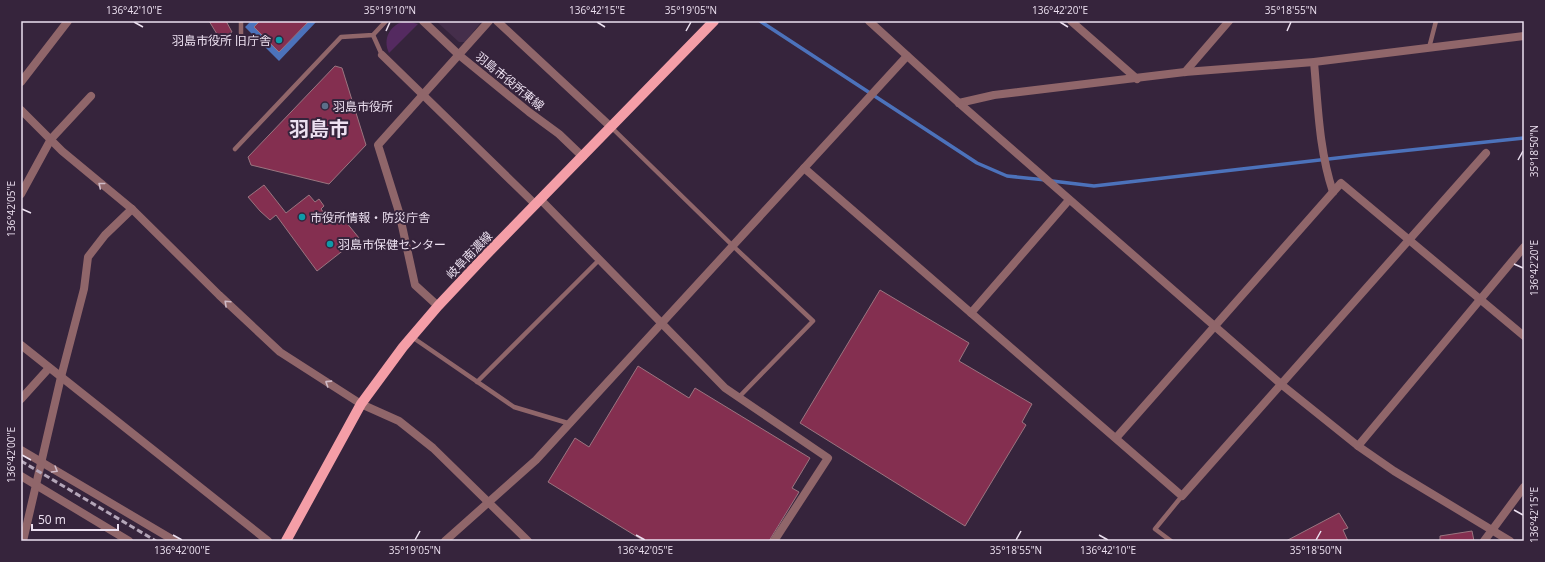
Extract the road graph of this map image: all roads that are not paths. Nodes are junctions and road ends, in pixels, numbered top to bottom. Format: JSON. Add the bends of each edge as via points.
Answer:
{"nodes":[{"id":1,"x":68,"y":21,"type":"edge"},
{"id":2,"x":241,"y":21,"type":"edge"},
{"id":3,"x":386,"y":21,"type":"edge"},
{"id":4,"x":423,"y":21,"type":"edge"},
{"id":5,"x":489,"y":21,"type":"edge"},
{"id":6,"x":497,"y":21,"type":"edge"},
{"id":7,"x":714,"y":21,"type":"edge"},
{"id":8,"x":869,"y":21,"type":"edge"},
{"id":9,"x":1071,"y":21,"type":"edge"},
{"id":10,"x":1229,"y":21,"type":"edge"},
{"id":11,"x":1436,"y":21,"type":"edge"},
{"id":12,"x":373,"y":35,"type":"junction"},
{"id":13,"x":1524,"y":36,"type":"edge"},
{"id":14,"x":241,"y":40,"type":"dead end"},
{"id":15,"x":1429,"y":48,"type":"junction"},
{"id":16,"x":382,"y":55,"type":"joint"},
{"id":17,"x":459,"y":55,"type":"junction"},
{"id":18,"x":907,"y":56,"type":"junction"},
{"id":19,"x":1314,"y":62,"type":"junction"},
{"id":20,"x":1185,"y":72,"type":"junction"},
{"id":21,"x":1137,"y":79,"type":"junction"},
{"id":22,"x":21,"y":82,"type":"edge"},
{"id":23,"x":422,"y":95,"type":"junction"},
{"id":24,"x":92,"y":96,"type":"dead end"},
{"id":25,"x":959,"y":103,"type":"junction"},
{"id":26,"x":21,"y":110,"type":"edge"},
{"id":27,"x":612,"y":128,"type":"junction"},
{"id":28,"x":51,"y":140,"type":"junction"},
{"id":29,"x":235,"y":149,"type":"dead end"},
{"id":30,"x":1486,"y":153,"type":"dead end"},
{"id":31,"x":582,"y":157,"type":"junction"},
{"id":32,"x":804,"y":168,"type":"junction"},
{"id":33,"x":1333,"y":192,"type":"junction"},
{"id":34,"x":21,"y":194,"type":"edge"},
{"id":35,"x":1068,"y":199,"type":"junction"},
{"id":36,"x":539,"y":202,"type":"junction"},
{"id":37,"x":132,"y":209,"type":"junction"},
{"id":38,"x":1409,"y":239,"type":"junction"},
{"id":39,"x":733,"y":246,"type":"junction"},
{"id":40,"x":1524,"y":247,"type":"edge"},
{"id":41,"x":600,"y":259,"type":"junction"},
{"id":42,"x":1481,"y":299,"type":"junction"},
{"id":43,"x":438,"y":306,"type":"junction"},
{"id":44,"x":971,"y":313,"type":"junction"},
{"id":45,"x":662,"y":323,"type":"junction"},
{"id":46,"x":1213,"y":327,"type":"junction"},
{"id":47,"x":1524,"y":336,"type":"edge"},
{"id":48,"x":412,"y":337,"type":"junction"},
{"id":49,"x":21,"y":345,"type":"edge"},
{"id":50,"x":49,"y":368,"type":"junction"},
{"id":51,"x":61,"y":377,"type":"junction"},
{"id":52,"x":477,"y":382,"type":"junction"},
{"id":53,"x":1282,"y":385,"type":"junction"},
{"id":54,"x":739,"y":397,"type":"junction"},
{"id":55,"x":21,"y":399,"type":"edge"},
{"id":56,"x":361,"y":404,"type":"junction"},
{"id":57,"x":570,"y":424,"type":"junction"},
{"id":58,"x":1116,"y":438,"type":"junction"},
{"id":59,"x":1358,"y":446,"type":"junction"},
{"id":60,"x":21,"y":450,"type":"edge"},
{"id":61,"x":42,"y":463,"type":"junction"},
{"id":62,"x":21,"y":476,"type":"edge"},
{"id":63,"x":36,"y":485,"type":"junction"},
{"id":64,"x":1524,"y":487,"type":"edge"},
{"id":65,"x":1182,"y":496,"type":"junction"},
{"id":66,"x":490,"y":502,"type":"junction"},
{"id":67,"x":1492,"y":529,"type":"junction"},
{"id":68,"x":23,"y":541,"type":"edge"},
{"id":69,"x":129,"y":541,"type":"edge"},
{"id":70,"x":175,"y":541,"type":"edge"},
{"id":71,"x":268,"y":541,"type":"edge"},
{"id":72,"x":286,"y":541,"type":"edge"},
{"id":73,"x":445,"y":541,"type":"edge"},
{"id":74,"x":528,"y":541,"type":"edge"},
{"id":75,"x":774,"y":541,"type":"edge"},
{"id":76,"x":1171,"y":541,"type":"edge"},
{"id":77,"x":1484,"y":541,"type":"edge"},
{"id":78,"x":1510,"y":541,"type":"edge"}],
"edges":[{"from":1,"to":22,"type":"street"},
{"from":2,"to":14,"type":"lane"},
{"from":3,"to":12,"type":"lane"},
{"from":4,"to":17,"type":"street","name":"羽島市役所東線"},
{"from":5,"to":17,"type":"street"},
{"from":6,"to":27,"type":"street"},
{"from":7,"to":27,"type":"main road","name":"岐阜南濃線"},
{"from":8,"to":18,"type":"street"},
{"from":9,"to":21,"type":"street"},
{"from":10,"to":20,"type":"street"},
{"from":11,"to":15,"type":"lane"},
{"from":12,"to":16,"type":"lane"},
{"from":12,"to":29,"type":"lane","via":[[341,37]]},
{"from":13,"to":15,"type":"street"},
{"from":15,"to":19,"type":"street"},
{"from":16,"to":23,"type":"street"},
{"from":17,"to":23,"type":"street"},
{"from":17,"to":31,"type":"street","name":"羽島市役所東線","via":[[559,134]]},
{"from":18,"to":25,"type":"street"},
{"from":18,"to":32,"type":"street"},
{"from":19,"to":20,"type":"street"},
{"from":19,"to":33,"type":"street","via":[[1320,137],[1327,176]]},
{"from":20,"to":21,"type":"street"},
{"from":21,"to":25,"type":"street","via":[[994,95]]},
{"from":23,"to":36,"type":"street"},
{"from":23,"to":43,"type":"street","via":[[378,145],[398,212],[415,285]]},
{"from":24,"to":28,"type":"street"},
{"from":25,"to":35,"type":"street"},
{"from":26,"to":28,"type":"street"},
{"from":27,"to":31,"type":"main road","name":"岐阜南濃線"},
{"from":27,"to":39,"type":"lane"},
{"from":28,"to":34,"type":"street"},
{"from":37,"to":28,"type":"street","one_way":true,"via":[[85,172]]},
{"from":30,"to":38,"type":"street"},
{"from":31,"to":36,"type":"main road","name":"岐阜南濃線"},
{"from":32,"to":39,"type":"street"},
{"from":32,"to":44,"type":"street"},
{"from":33,"to":38,"type":"street","via":[[1340,183]]},
{"from":33,"to":46,"type":"street"},
{"from":35,"to":44,"type":"street"},
{"from":35,"to":46,"type":"street"},
{"from":36,"to":41,"type":"street"},
{"from":36,"to":43,"type":"main road","name":"岐阜南濃線"},
{"from":37,"to":51,"type":"street","via":[[104,235],[88,257],[84,289]]},
{"from":56,"to":37,"type":"street","one_way":true,"via":[[280,352]]},
{"from":38,"to":42,"type":"street"},
{"from":38,"to":53,"type":"street"},
{"from":39,"to":45,"type":"street"},
{"from":39,"to":54,"type":"lane","via":[[813,321]]},
{"from":40,"to":42,"type":"street"},
{"from":41,"to":45,"type":"street"},
{"from":41,"to":52,"type":"lane"},
{"from":42,"to":47,"type":"street"},
{"from":42,"to":59,"type":"street"},
{"from":43,"to":48,"type":"main road","name":"岐阜南濃線"},
{"from":44,"to":58,"type":"street"},
{"from":45,"to":54,"type":"street","via":[[725,388]]},
{"from":45,"to":57,"type":"street"},
{"from":46,"to":53,"type":"street"},
{"from":46,"to":58,"type":"street"},
{"from":48,"to":52,"type":"lane"},
{"from":48,"to":56,"type":"main road","name":"岐阜南濃線"},
{"from":49,"to":50,"type":"street"},
{"from":50,"to":51,"type":"street"},
{"from":50,"to":55,"type":"street"},
{"from":51,"to":61,"type":"street"},
{"from":51,"to":71,"type":"street"},
{"from":52,"to":57,"type":"lane","via":[[514,407]]},
{"from":53,"to":59,"type":"street"},
{"from":53,"to":65,"type":"street"},
{"from":54,"to":75,"type":"street","via":[[828,458]]},
{"from":56,"to":66,"type":"street","via":[[399,421],[433,448]]},
{"from":56,"to":72,"type":"main road","name":"岐阜南濃線"},
{"from":57,"to":66,"type":"street","via":[[536,460]]},
{"from":58,"to":65,"type":"street"},
{"from":59,"to":67,"type":"street","via":[[1394,471]]},
{"from":60,"to":61,"type":"street"},
{"from":61,"to":63,"type":"street"},
{"from":61,"to":70,"type":"street","one_way":true},
{"from":62,"to":63,"type":"street"},
{"from":63,"to":68,"type":"street"},
{"from":63,"to":69,"type":"street"},
{"from":64,"to":67,"type":"street"},
{"from":65,"to":76,"type":"lane","via":[[1155,529]]},
{"from":66,"to":73,"type":"street"},
{"from":66,"to":74,"type":"street"},
{"from":67,"to":77,"type":"street"},
{"from":67,"to":78,"type":"street"}]}
